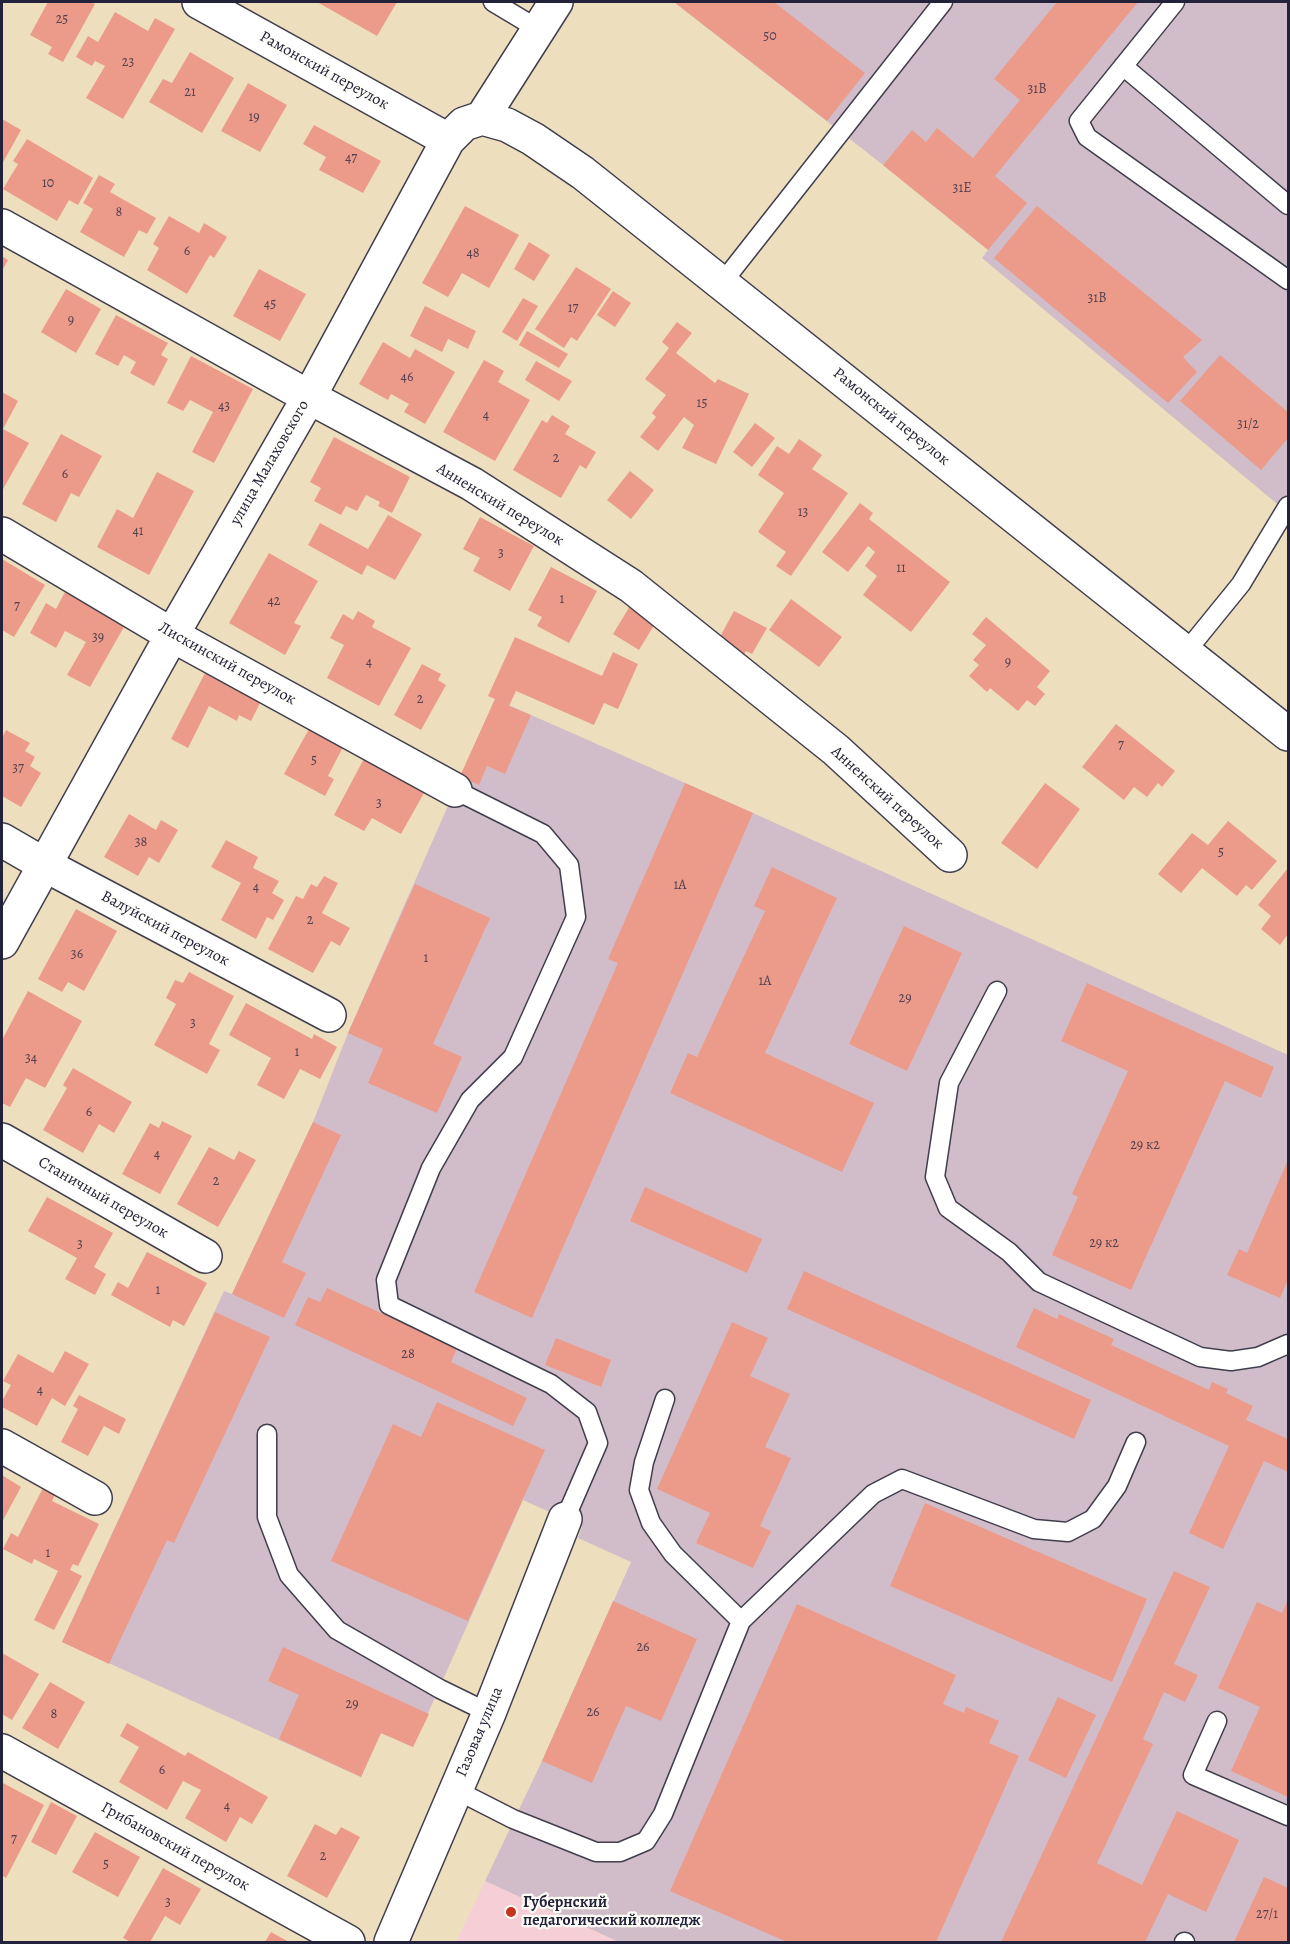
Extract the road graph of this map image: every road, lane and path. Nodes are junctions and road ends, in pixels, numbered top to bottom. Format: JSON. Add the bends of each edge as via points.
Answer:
{"nodes":[{"id":1,"x":200,"y":2,"type":"edge"},
{"id":2,"x":493,"y":2,"type":"edge"},
{"id":3,"x":556,"y":2,"type":"edge"},
{"id":4,"x":943,"y":2,"type":"edge"},
{"id":5,"x":1175,"y":2,"type":"edge"},
{"id":6,"x":538,"y":29,"type":"junction"},
{"id":7,"x":1123,"y":66,"type":"junction"},
{"id":8,"x":482,"y":118,"type":"junction"},
{"id":9,"x":448,"y":140,"type":"junction"},
{"id":10,"x":1288,"y":205,"type":"edge"},
{"id":11,"x":2,"y":226,"type":"edge"},
{"id":12,"x":1288,"y":280,"type":"edge"},
{"id":13,"x":722,"y":283,"type":"junction"},
{"id":14,"x":309,"y":396,"type":"junction"},
{"id":15,"x":1288,"y":506,"type":"edge"},
{"id":16,"x":2,"y":534,"type":"edge"},
{"id":17,"x":172,"y":635,"type":"junction"},
{"id":18,"x":1185,"y":653,"type":"junction"},
{"id":19,"x":1288,"y":734,"type":"edge"},
{"id":20,"x":455,"y":790,"type":"joint"},
{"id":21,"x":2,"y":840,"type":"edge"},
{"id":22,"x":950,"y":855,"type":"dead end"},
{"id":23,"x":45,"y":865,"type":"junction"},
{"id":24,"x":2,"y":942,"type":"edge"},
{"id":25,"x":997,"y":991,"type":"dead end"},
{"id":26,"x":329,"y":1015,"type":"dead end"},
{"id":27,"x":2,"y":1140,"type":"edge"},
{"id":28,"x":205,"y":1256,"type":"dead end"},
{"id":29,"x":1288,"y":1344,"type":"edge"},
{"id":30,"x":665,"y":1399,"type":"dead end"},
{"id":31,"x":267,"y":1434,"type":"dead end"},
{"id":32,"x":1136,"y":1442,"type":"dead end"},
{"id":33,"x":2,"y":1446,"type":"edge"},
{"id":34,"x":95,"y":1498,"type":"dead end"},
{"id":35,"x":565,"y":1519,"type":"joint"},
{"id":36,"x":741,"y":1621,"type":"junction"},
{"id":37,"x":489,"y":1713,"type":"junction"},
{"id":38,"x":1217,"y":1721,"type":"dead end"},
{"id":39,"x":2,"y":1751,"type":"edge"},
{"id":40,"x":456,"y":1790,"type":"junction"},
{"id":41,"x":1288,"y":1816,"type":"edge"},
{"id":42,"x":348,"y":1942,"type":"edge"},
{"id":43,"x":391,"y":1942,"type":"edge"}],
"edges":[{"from":1,"to":9,"type":"street","name":"Рамонский переулок"},
{"from":2,"to":6,"type":"lane"},
{"from":3,"to":6,"type":"street","name":"улица Малаховского"},
{"from":4,"to":13,"type":"lane"},
{"from":5,"to":7,"type":"lane"},
{"from":6,"to":8,"type":"street","name":"улица Малаховского"},
{"from":7,"to":10,"type":"lane"},
{"from":7,"to":12,"type":"lane","via":[[1079,120],[1087,137]]},
{"from":8,"to":9,"type":"street","name":"улица Малаховского","via":[[464,124]]},
{"from":8,"to":13,"type":"street","name":"Рамонский переулок","via":[[533,138]]},
{"from":9,"to":14,"type":"street","name":"улица Малаховского"},
{"from":11,"to":14,"type":"street","name":"Анненский переулок"},
{"from":13,"to":18,"type":"street","name":"Рамонский переулок"},
{"from":14,"to":17,"type":"street","name":"улица Малаховского"},
{"from":14,"to":22,"type":"street","name":"Анненский переулок","via":[[472,484],[631,586],[836,750]]},
{"from":15,"to":18,"type":"lane","via":[[1241,584]]},
{"from":16,"to":17,"type":"street","name":"Лискинский переулок"},
{"from":17,"to":20,"type":"street","name":"Лискинский переулок"},
{"from":17,"to":23,"type":"street","name":"улица Малаховского"},
{"from":18,"to":19,"type":"street","name":"Рамонский переулок"},
{"from":20,"to":35,"type":"lane","via":[[543,834],[569,865],[576,917],[513,1057],[470,1100],[431,1168],[386,1280],[389,1305],[551,1384],[587,1412],[598,1443]]},
{"from":21,"to":23,"type":"street","name":"Валуйский переулок"},
{"from":23,"to":24,"type":"street","name":"улица Малаховского"},
{"from":23,"to":26,"type":"street","name":"Валуйский переулок"},
{"from":25,"to":29,"type":"lane","via":[[949,1083],[935,1177],[948,1208],[1009,1252],[1039,1282],[1200,1358],[1231,1361],[1258,1357]]},
{"from":27,"to":28,"type":"street","name":"Станичный переулок"},
{"from":30,"to":36,"type":"lane","via":[[639,1490],[651,1523],[673,1554]]},
{"from":31,"to":37,"type":"lane","via":[[267,1518],[289,1575],[337,1630]]},
{"from":32,"to":36,"type":"lane","via":[[1117,1486],[1093,1519],[1068,1532],[1034,1529],[902,1479],[873,1494]]},
{"from":33,"to":34,"type":"street"},
{"from":35,"to":37,"type":"street","name":"Газовая улица"},
{"from":36,"to":40,"type":"lane","via":[[663,1814],[646,1841],[620,1852],[596,1852],[513,1820]]},
{"from":37,"to":40,"type":"street","name":"Газовая улица"},
{"from":38,"to":41,"type":"lane","via":[[1193,1775]]},
{"from":39,"to":42,"type":"street","name":"Грибановский переулок"},
{"from":40,"to":43,"type":"street","name":"Газовая улица"}]}
